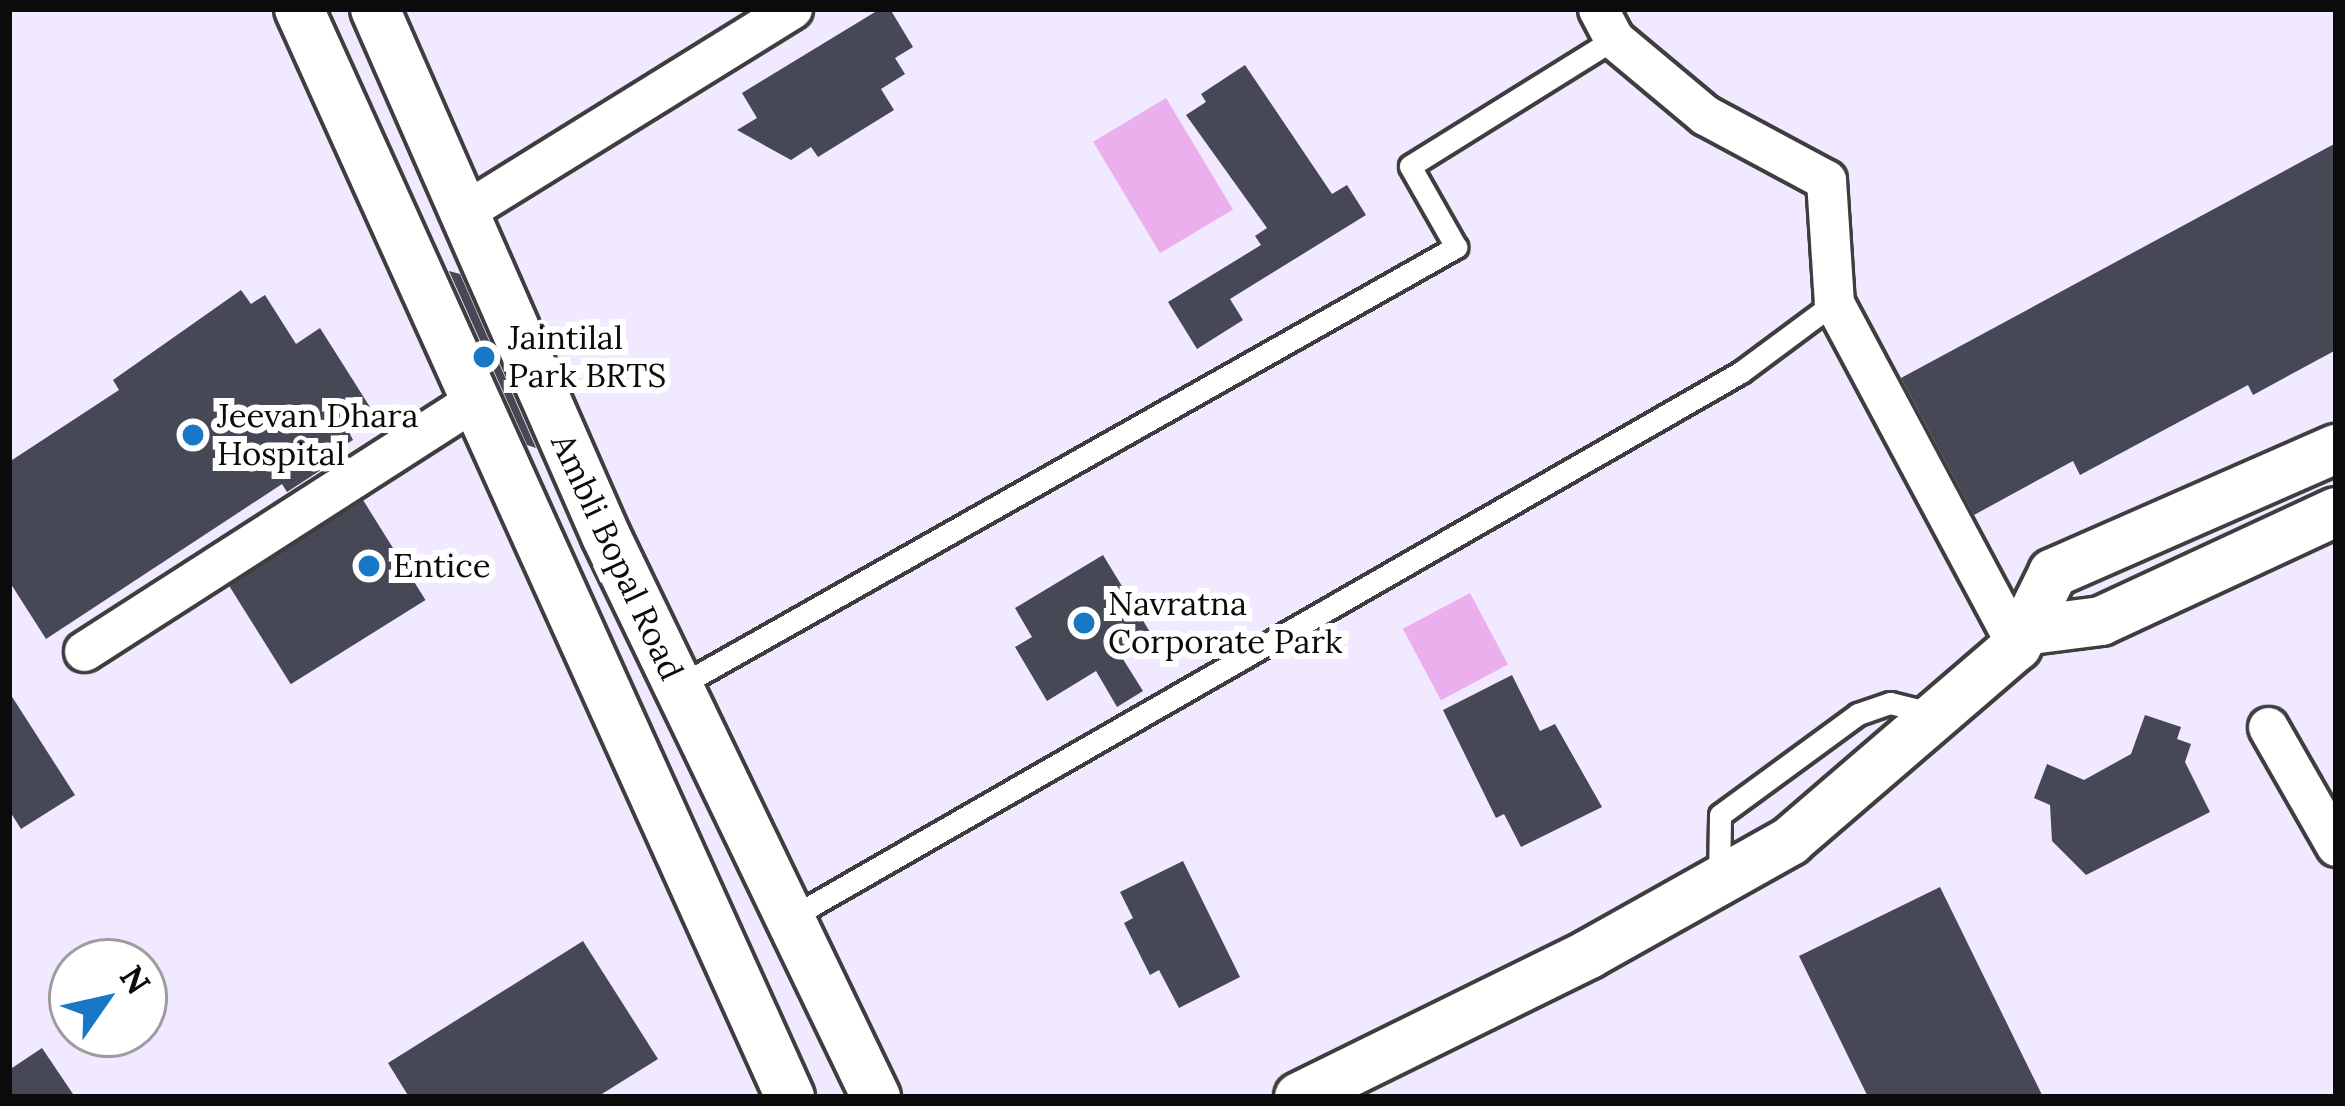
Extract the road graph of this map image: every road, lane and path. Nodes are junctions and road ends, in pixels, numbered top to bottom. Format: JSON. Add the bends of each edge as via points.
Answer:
{"nodes":[{"id":1,"x":299,"y":9,"type":"edge"},
{"id":2,"x":375,"y":9,"type":"edge"},
{"id":3,"x":792,"y":9,"type":"edge"},
{"id":4,"x":1606,"y":24,"type":"edge"},
{"id":5,"x":464,"y":212,"type":"junction"},
{"id":6,"x":1834,"y":303,"type":"junction"},
{"id":7,"x":473,"y":401,"type":"junction"},
{"id":8,"x":2336,"y":449,"type":"edge"},
{"id":9,"x":2336,"y":512,"type":"edge"},
{"id":10,"x":2020,"y":638,"type":"junction"},
{"id":11,"x":84,"y":652,"type":"dead end"},
{"id":12,"x":677,"y":687,"type":"junction"},
{"id":13,"x":2268,"y":727,"type":"dead end"},
{"id":14,"x":2336,"y":846,"type":"edge"},
{"id":15,"x":790,"y":918,"type":"junction"},
{"id":16,"x":790,"y":1097,"type":"edge"},
{"id":17,"x":876,"y":1097,"type":"edge"},
{"id":18,"x":1299,"y":1097,"type":"edge"}],
"edges":[{"from":1,"to":7,"type":"street","name":"Ambli Bopal Road"},
{"from":2,"to":5,"type":"street","name":"Ambli Bopal Road"},
{"from":3,"to":5,"type":"street"},
{"from":4,"to":6,"type":"street","via":[[1705,115],[1826,180]]},
{"from":4,"to":12,"type":"lane","via":[[1410,166],[1456,247]]},
{"from":5,"to":12,"type":"street","name":"Ambli Bopal Road"},
{"from":6,"to":10,"type":"street"},
{"from":6,"to":15,"type":"lane","via":[[1741,373]]},
{"from":7,"to":11,"type":"street"},
{"from":7,"to":16,"type":"street","name":"Ambli Bopal Road"},
{"from":8,"to":10,"type":"street","via":[[2053,573]]},
{"from":9,"to":10,"type":"street","via":[[2101,621]]},
{"from":10,"to":18,"type":"street","via":[[1942,715],[1790,841]]},
{"from":12,"to":15,"type":"street","name":"Ambli Bopal Road"},
{"from":13,"to":14,"type":"street"},
{"from":15,"to":17,"type":"street","name":"Ambli Bopal Road"}]}
